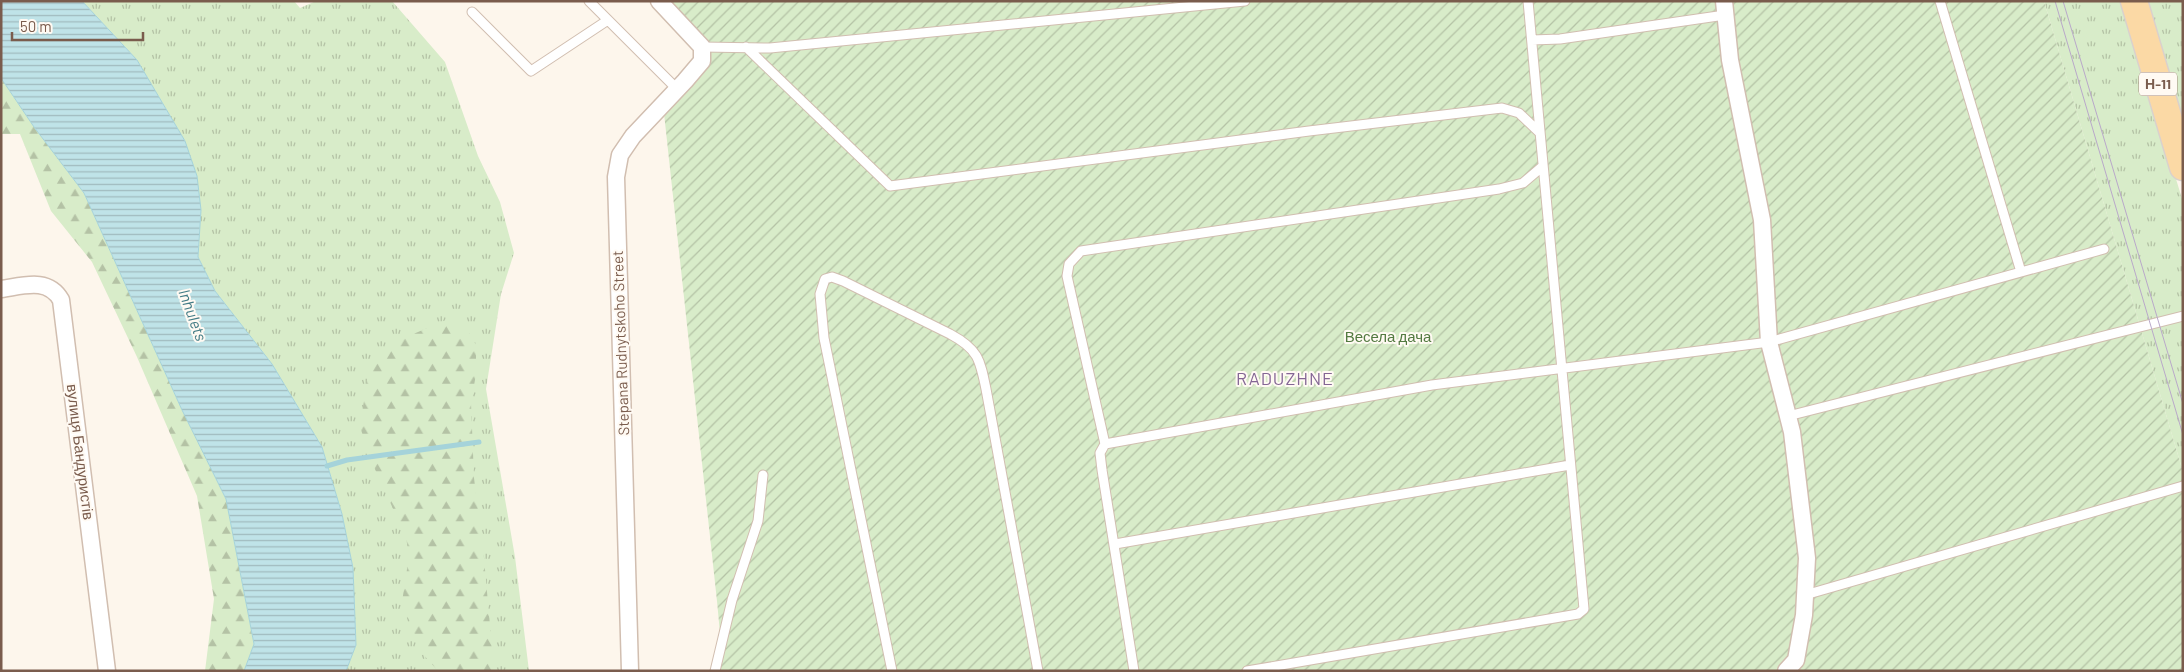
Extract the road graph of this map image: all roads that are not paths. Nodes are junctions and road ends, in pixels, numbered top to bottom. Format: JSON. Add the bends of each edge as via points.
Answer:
{"nodes":[{"id":1,"x":589,"y":1,"type":"edge"},
{"id":2,"x":659,"y":1,"type":"edge"},
{"id":3,"x":1245,"y":1,"type":"edge"},
{"id":4,"x":1528,"y":1,"type":"edge"},
{"id":5,"x":1940,"y":1,"type":"edge"},
{"id":6,"x":2134,"y":1,"type":"edge"},
{"id":7,"x":1724,"y":8,"type":"edge"},
{"id":8,"x":472,"y":12,"type":"dead end"},
{"id":9,"x":608,"y":20,"type":"junction"},
{"id":10,"x":1532,"y":40,"type":"junction"},
{"id":11,"x":702,"y":46,"type":"junction"},
{"id":12,"x":746,"y":48,"type":"junction"},
{"id":13,"x":677,"y":89,"type":"junction"},
{"id":14,"x":1540,"y":133,"type":"junction"},
{"id":15,"x":1543,"y":166,"type":"junction"},
{"id":16,"x":2183,"y":167,"type":"edge"},
{"id":17,"x":2104,"y":249,"type":"dead end"},
{"id":18,"x":2021,"y":272,"type":"junction"},
{"id":19,"x":1,"y":289,"type":"edge"},
{"id":20,"x":2183,"y":316,"type":"edge"},
{"id":21,"x":1769,"y":342,"type":"junction"},
{"id":22,"x":1561,"y":369,"type":"junction"},
{"id":23,"x":1788,"y":416,"type":"junction"},
{"id":24,"x":1105,"y":444,"type":"junction"},
{"id":25,"x":1570,"y":465,"type":"junction"},
{"id":26,"x":763,"y":474,"type":"dead end"},
{"id":27,"x":2183,"y":486,"type":"edge"},
{"id":28,"x":1115,"y":544,"type":"junction"},
{"id":29,"x":1805,"y":595,"type":"junction"},
{"id":30,"x":1788,"y":670,"type":"edge"},
{"id":31,"x":108,"y":671,"type":"edge"},
{"id":32,"x":630,"y":671,"type":"edge"},
{"id":33,"x":715,"y":671,"type":"edge"},
{"id":34,"x":892,"y":671,"type":"edge"},
{"id":35,"x":1038,"y":671,"type":"edge"},
{"id":36,"x":1134,"y":671,"type":"edge"},
{"id":37,"x":1247,"y":671,"type":"edge"}],
"edges":[{"from":1,"to":9,"type":"lane"},
{"from":2,"to":11,"type":"street"},
{"from":3,"to":12,"type":"lane"},
{"from":4,"to":10,"type":"lane"},
{"from":5,"to":18,"type":"lane"},
{"from":6,"to":16,"type":"main road","number":"Н-11"},
{"from":7,"to":10,"type":"lane","via":[[1560,39]]},
{"from":7,"to":21,"type":"street","via":[[1730,60],[1762,220]]},
{"from":8,"to":9,"type":"lane","via":[[531,72]]},
{"from":9,"to":13,"type":"lane"},
{"from":10,"to":14,"type":"lane"},
{"from":11,"to":12,"type":"lane"},
{"from":11,"to":13,"type":"street","name":"Stepana Rudnytskoho Street","via":[[702,61]]},
{"from":12,"to":14,"type":"lane","via":[[890,186],[1502,108],[1519,114]]},
{"from":13,"to":32,"type":"street","name":"Stepana Rudnytskoho Street","via":[[633,136],[620,155],[616,177]]},
{"from":14,"to":15,"type":"lane"},
{"from":15,"to":22,"type":"lane"},
{"from":15,"to":24,"type":"lane","via":[[1523,182],[1499,188],[1081,251],[1070,264],[1068,276]]},
{"from":17,"to":18,"type":"lane"},
{"from":18,"to":21,"type":"lane"},
{"from":19,"to":31,"type":"street","name":"вулиця Бандуристів","via":[[47,286],[61,300]]},
{"from":20,"to":23,"type":"lane"},
{"from":21,"to":22,"type":"lane"},
{"from":21,"to":23,"type":"street"},
{"from":22,"to":24,"type":"lane","via":[[1432,385]]},
{"from":22,"to":25,"type":"lane"},
{"from":23,"to":29,"type":"street","via":[[1807,558]]},
{"from":24,"to":28,"type":"lane","via":[[1100,453]]},
{"from":25,"to":28,"type":"lane"},
{"from":25,"to":37,"type":"lane","via":[[1584,609],[1578,614]]},
{"from":26,"to":33,"type":"lane","via":[[758,521],[732,600]]},
{"from":27,"to":29,"type":"lane"},
{"from":28,"to":36,"type":"lane"},
{"from":29,"to":30,"type":"street","via":[[1796,660]]},
{"from":34,"to":35,"type":"lane","via":[[824,338],[820,294],[825,279],[843,280],[966,342],[976,352],[986,389]]}]}
